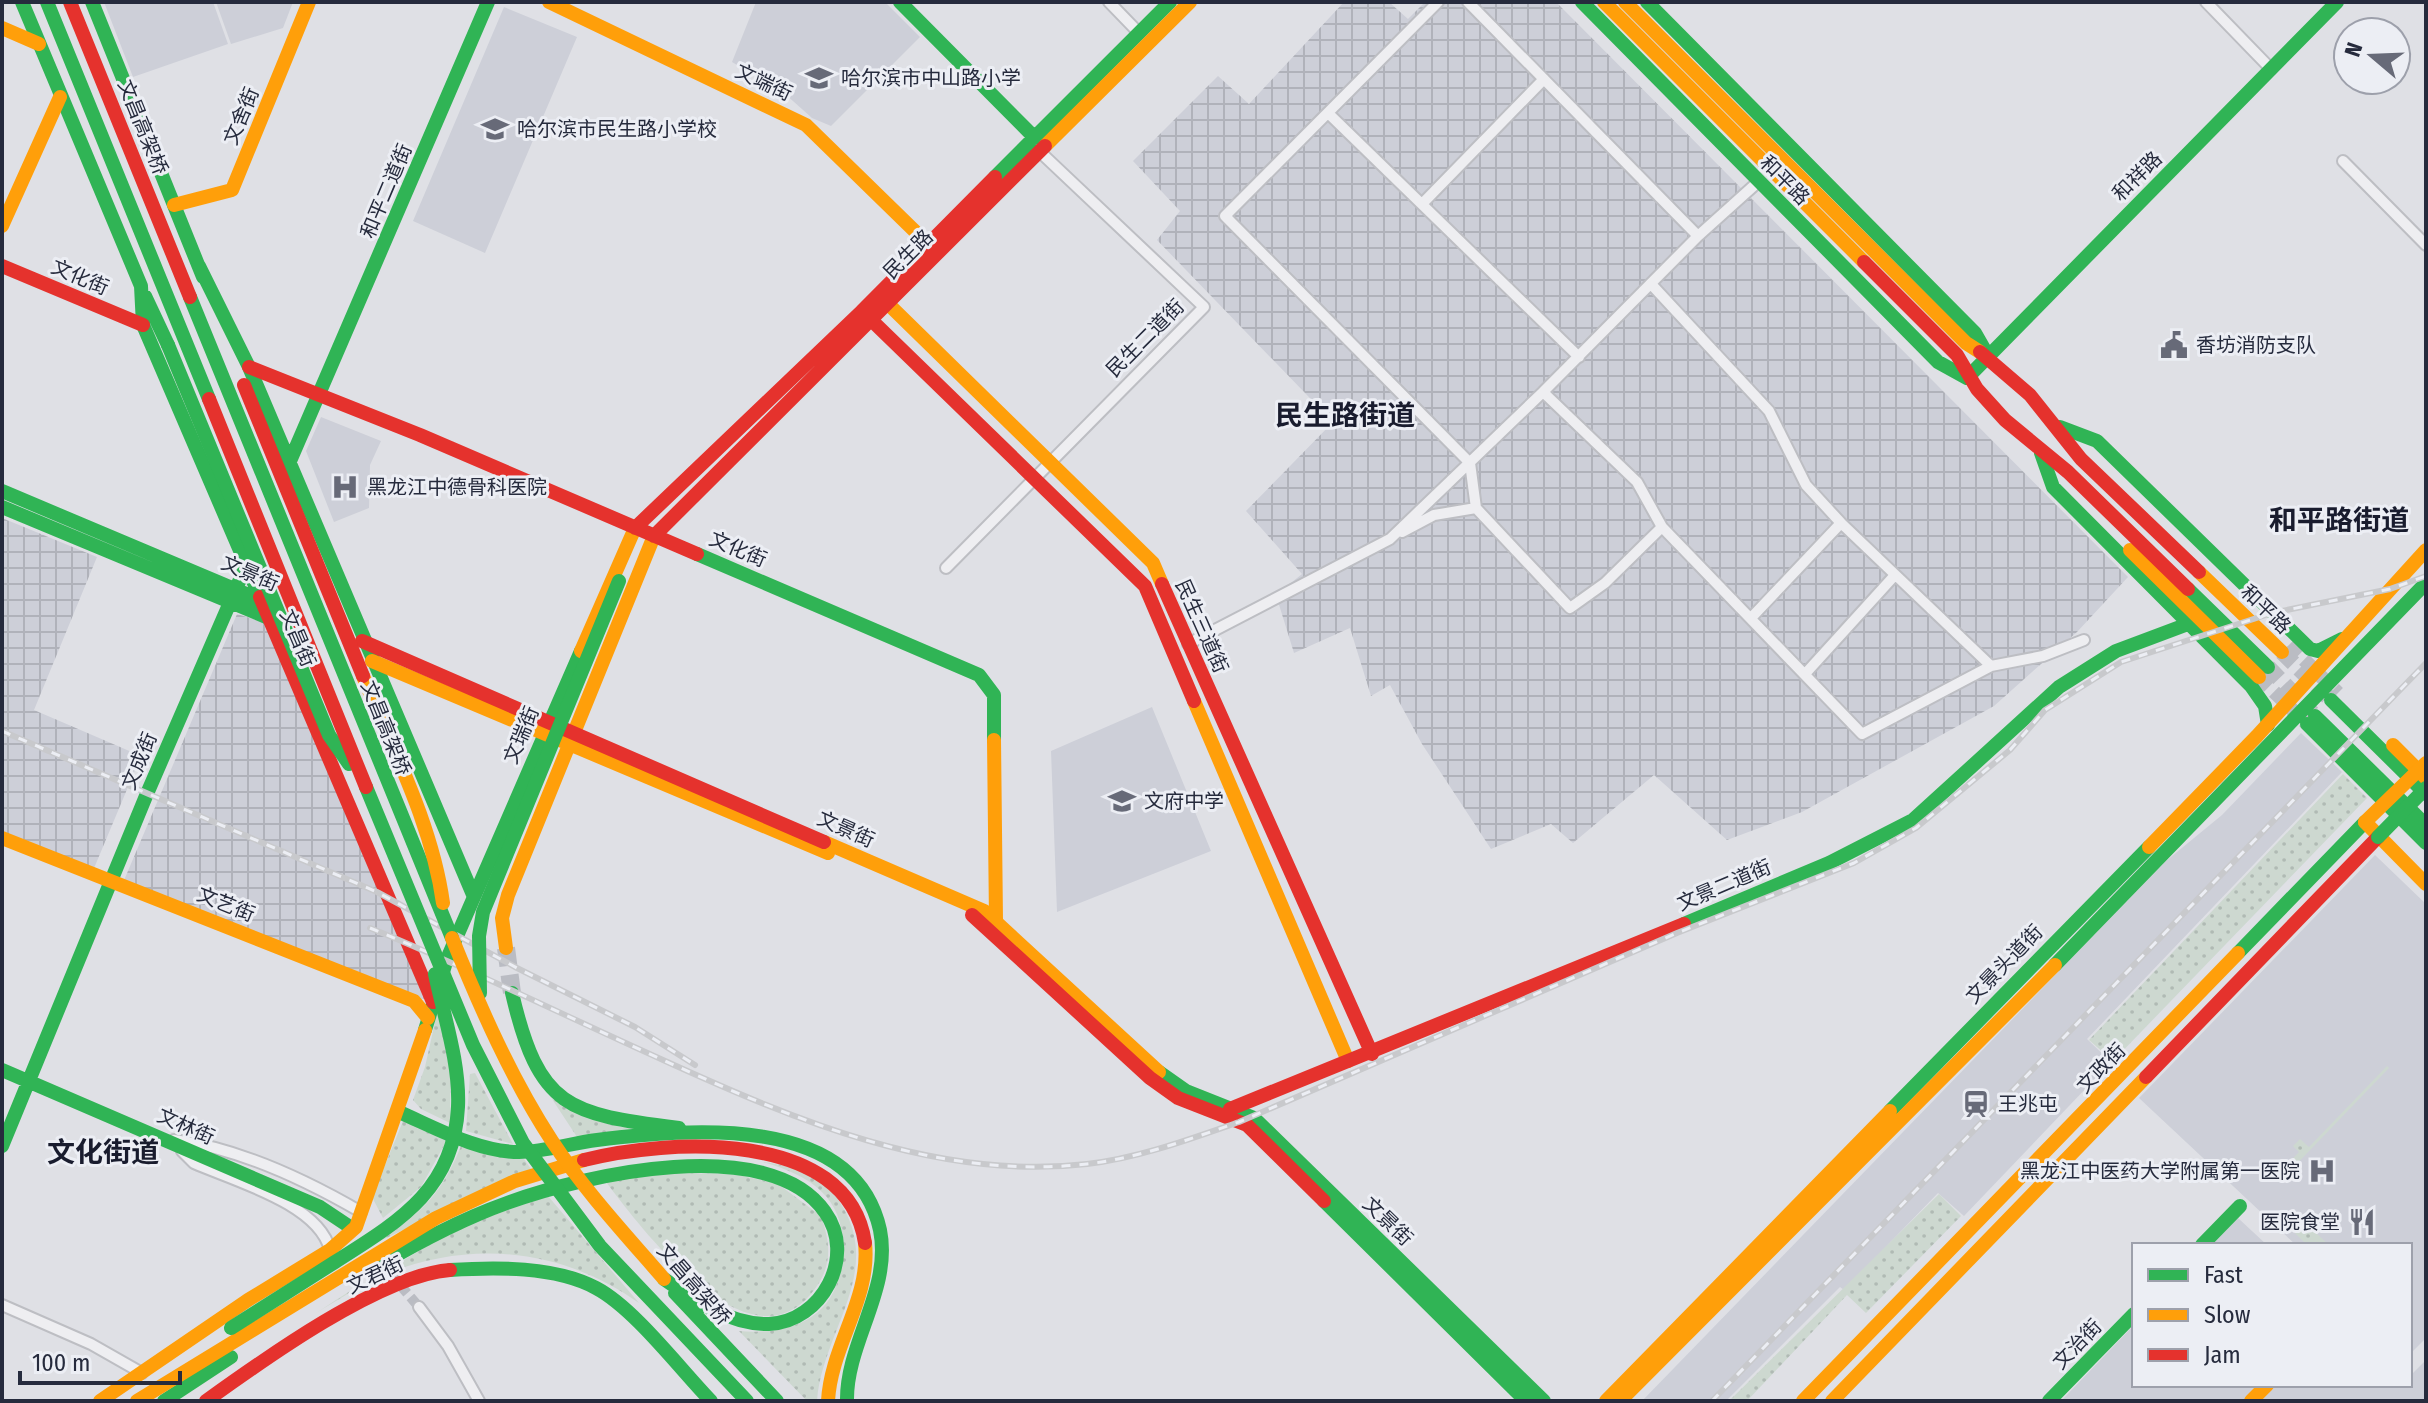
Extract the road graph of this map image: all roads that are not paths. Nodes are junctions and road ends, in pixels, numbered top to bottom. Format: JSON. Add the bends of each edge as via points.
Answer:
{"nodes":[{"id":1,"x":22,"y":2,"type":"edge"},
{"id":2,"x":47,"y":2,"type":"edge"},
{"id":3,"x":70,"y":2,"type":"edge"},
{"id":4,"x":92,"y":2,"type":"edge"},
{"id":5,"x":309,"y":2,"type":"edge"},
{"id":6,"x":488,"y":2,"type":"edge"},
{"id":7,"x":549,"y":2,"type":"edge"},
{"id":8,"x":900,"y":2,"type":"edge"},
{"id":9,"x":1109,"y":2,"type":"edge"},
{"id":10,"x":1170,"y":2,"type":"edge"},
{"id":11,"x":1190,"y":2,"type":"edge"},
{"id":12,"x":1438,"y":2,"type":"edge"},
{"id":13,"x":1468,"y":2,"type":"edge"},
{"id":14,"x":1582,"y":2,"type":"edge"},
{"id":15,"x":1595,"y":2,"type":"edge"},
{"id":16,"x":1604,"y":2,"type":"edge"},
{"id":17,"x":1625,"y":2,"type":"edge"},
{"id":18,"x":1644,"y":2,"type":"edge"},
{"id":19,"x":2206,"y":2,"type":"edge"},
{"id":20,"x":2337,"y":2,"type":"edge"},
{"id":21,"x":1603,"y":22,"type":"junction"},
{"id":22,"x":2,"y":28,"type":"edge"},
{"id":23,"x":1655,"y":32,"type":"junction"},
{"id":24,"x":1139,"y":33,"type":"junction"},
{"id":25,"x":1642,"y":41,"type":"junction"},
{"id":26,"x":39,"y":44,"type":"junction"},
{"id":27,"x":2271,"y":69,"type":"junction"},
{"id":28,"x":1544,"y":79,"type":"junction"},
{"id":29,"x":60,"y":97,"type":"junction"},
{"id":30,"x":1328,"y":113,"type":"junction"},
{"id":31,"x":1035,"y":144,"type":"junction"},
{"id":32,"x":2343,"y":161,"type":"dead end"},
{"id":33,"x":1758,"y":182,"type":"junction"},
{"id":34,"x":1422,"y":204,"type":"junction"},
{"id":35,"x":174,"y":205,"type":"junction"},
{"id":36,"x":2,"y":226,"type":"edge"},
{"id":37,"x":1698,"y":236,"type":"junction"},
{"id":38,"x":929,"y":245,"type":"junction"},
{"id":39,"x":2426,"y":245,"type":"edge"},
{"id":40,"x":2,"y":266,"type":"edge"},
{"id":41,"x":199,"y":266,"type":"junction"},
{"id":42,"x":1651,"y":284,"type":"junction"},
{"id":43,"x":141,"y":286,"type":"junction"},
{"id":44,"x":883,"y":299,"type":"junction"},
{"id":45,"x":867,"y":316,"type":"junction"},
{"id":46,"x":143,"y":325,"type":"junction"},
{"id":47,"x":1988,"y":356,"type":"junction"},
{"id":48,"x":1579,"y":357,"type":"junction"},
{"id":49,"x":249,"y":367,"type":"junction"},
{"id":50,"x":1967,"y":378,"type":"junction"},
{"id":51,"x":1543,"y":392,"type":"junction"},
{"id":52,"x":321,"y":396,"type":"junction"},
{"id":53,"x":2060,"y":427,"type":"junction"},
{"id":54,"x":2041,"y":451,"type":"junction"},
{"id":55,"x":290,"y":461,"type":"junction"},
{"id":56,"x":1470,"y":463,"type":"junction"},
{"id":57,"x":1050,"y":464,"type":"junction"},
{"id":58,"x":1035,"y":478,"type":"junction"},
{"id":59,"x":2,"y":491,"type":"edge"},
{"id":60,"x":2,"y":507,"type":"edge"},
{"id":61,"x":1476,"y":508,"type":"junction"},
{"id":62,"x":1841,"y":523,"type":"junction"},
{"id":63,"x":1662,"y":527,"type":"junction"},
{"id":64,"x":635,"y":528,"type":"junction"},
{"id":65,"x":654,"y":536,"type":"junction"},
{"id":66,"x":1390,"y":539,"type":"junction"},
{"id":67,"x":2426,"y":550,"type":"edge"},
{"id":68,"x":247,"y":564,"type":"junction"},
{"id":69,"x":946,"y":568,"type":"dead end"},
{"id":70,"x":1895,"y":575,"type":"junction"},
{"id":71,"x":2426,"y":583,"type":"edge"},
{"id":72,"x":233,"y":595,"type":"junction"},
{"id":73,"x":259,"y":600,"type":"junction"},
{"id":74,"x":267,"y":617,"type":"junction"},
{"id":75,"x":1751,"y":618,"type":"junction"},
{"id":76,"x":2188,"y":624,"type":"junction"},
{"id":77,"x":2342,"y":639,"type":"junction"},
{"id":78,"x":2084,"y":640,"type":"dead end"},
{"id":79,"x":368,"y":643,"type":"junction"},
{"id":80,"x":1188,"y":644,"type":"junction"},
{"id":81,"x":2286,"y":648,"type":"tunnel mouth"},
{"id":82,"x":376,"y":663,"type":"junction"},
{"id":83,"x":1991,"y":666,"type":"junction"},
{"id":84,"x":2263,"y":672,"type":"tunnel mouth"},
{"id":85,"x":1805,"y":674,"type":"junction"},
{"id":86,"x":2268,"y":725,"type":"junction"},
{"id":87,"x":546,"y":727,"type":"junction"},
{"id":88,"x":572,"y":739,"type":"junction"},
{"id":89,"x":2426,"y":763,"type":"edge"},
{"id":90,"x":2426,"y":778,"type":"edge"},
{"id":91,"x":368,"y":790,"type":"junction"},
{"id":92,"x":2426,"y":791,"type":"edge"},
{"id":93,"x":2365,"y":822,"type":"junction"},
{"id":94,"x":2426,"y":825,"type":"edge"},
{"id":95,"x":2378,"y":837,"type":"junction"},
{"id":96,"x":2,"y":838,"type":"edge"},
{"id":97,"x":2426,"y":843,"type":"edge"},
{"id":98,"x":111,"y":880,"type":"junction"},
{"id":99,"x":2426,"y":884,"type":"edge"},
{"id":100,"x":474,"y":897,"type":"junction"},
{"id":101,"x":996,"y":920,"type":"junction"},
{"id":102,"x":446,"y":926,"type":"junction"},
{"id":103,"x":430,"y":944,"type":"junction"},
{"id":104,"x":506,"y":948,"type":"tunnel mouth"},
{"id":105,"x":512,"y":993,"type":"tunnel mouth"},
{"id":106,"x":433,"y":1002,"type":"junction"},
{"id":107,"x":482,"y":1011,"type":"junction"},
{"id":108,"x":428,"y":1018,"type":"junction"},
{"id":109,"x":1372,"y":1054,"type":"junction"},
{"id":110,"x":1348,"y":1061,"type":"junction"},
{"id":111,"x":2,"y":1070,"type":"edge"},
{"id":112,"x":29,"y":1081,"type":"junction"},
{"id":113,"x":1230,"y":1109,"type":"junction"},
{"id":114,"x":399,"y":1112,"type":"junction"},
{"id":115,"x":726,"y":1134,"type":"junction"},
{"id":116,"x":168,"y":1139,"type":"junction"},
{"id":117,"x":2,"y":1146,"type":"edge"},
{"id":118,"x":2240,"y":1206,"type":"dead end"},
{"id":119,"x":361,"y":1212,"type":"junction"},
{"id":120,"x":350,"y":1227,"type":"dead end"},
{"id":121,"x":2204,"y":1243,"type":"edge"},
{"id":122,"x":330,"y":1250,"type":"junction"},
{"id":123,"x":664,"y":1279,"type":"junction"},
{"id":124,"x":2,"y":1305,"type":"edge"},
{"id":125,"x":419,"y":1307,"type":"tunnel mouth"},
{"id":126,"x":2132,"y":1316,"type":"edge"},
{"id":127,"x":209,"y":1343,"type":"junction"},
{"id":128,"x":142,"y":1373,"type":"junction"},
{"id":129,"x":241,"y":1375,"type":"junction"},
{"id":130,"x":124,"y":1386,"type":"junction"},
{"id":131,"x":140,"y":1399,"type":"edge"},
{"id":132,"x":100,"y":1401,"type":"edge"},
{"id":133,"x":164,"y":1401,"type":"edge"},
{"id":134,"x":173,"y":1401,"type":"edge"},
{"id":135,"x":206,"y":1401,"type":"edge"},
{"id":136,"x":479,"y":1401,"type":"edge"},
{"id":137,"x":711,"y":1401,"type":"edge"},
{"id":138,"x":747,"y":1401,"type":"edge"},
{"id":139,"x":777,"y":1401,"type":"edge"},
{"id":140,"x":828,"y":1401,"type":"edge"},
{"id":141,"x":844,"y":1401,"type":"edge"},
{"id":142,"x":1526,"y":1401,"type":"edge"},
{"id":143,"x":1544,"y":1401,"type":"edge"},
{"id":144,"x":1606,"y":1401,"type":"edge"},
{"id":145,"x":1620,"y":1401,"type":"edge"},
{"id":146,"x":1803,"y":1401,"type":"edge"},
{"id":147,"x":1832,"y":1401,"type":"edge"},
{"id":148,"x":2049,"y":1401,"type":"edge"}],
"edges":[{"from":1,"to":26,"type":"main road","name":"文昌街"},
{"from":2,"to":91,"type":"main road","name":"文昌高架桥","bridge":true},
{"from":3,"to":102,"type":"main road","name":"文昌高架桥","bridge":true},
{"from":4,"to":35,"type":"main road"},
{"from":5,"to":35,"type":"main road","name":"文舍街","via":[[232,190]]},
{"from":6,"to":52,"type":"main road","name":"和平二道街"},
{"from":7,"to":38,"type":"main road","name":"文端街","via":[[806,125]]},
{"from":8,"to":31,"type":"main road","name":"民生二道街"},
{"from":9,"to":24,"type":"street"},
{"from":10,"to":24,"type":"main road","name":"民生路"},
{"from":11,"to":31,"type":"main road","name":"民生路"},
{"from":12,"to":30,"type":"street"},
{"from":13,"to":28,"type":"street"},
{"from":14,"to":21,"type":"main road","name":"和平路"},
{"from":15,"to":21,"type":"main road"},
{"from":16,"to":25,"type":"main road","name":"和平路"},
{"from":17,"to":23,"type":"main road","name":"和平路"},
{"from":18,"to":23,"type":"main road"},
{"from":18,"to":47,"type":"main road","name":"和平路","via":[[1975,333]]},
{"from":19,"to":27,"type":"street"},
{"from":20,"to":27,"type":"main road","name":"和祥路"},
{"from":21,"to":25,"type":"main road"},
{"from":21,"to":33,"type":"main road","name":"和平路"},
{"from":22,"to":26,"type":"main road"},
{"from":23,"to":47,"type":"main road","name":"和平路","via":[[1966,343]]},
{"from":24,"to":31,"type":"main road","name":"民生路"},
{"from":25,"to":50,"type":"main road","name":"和平路","via":[[1957,355]]},
{"from":26,"to":29,"type":"main road","name":"文昌街"},
{"from":27,"to":47,"type":"main road","name":"和祥路"},
{"from":28,"to":34,"type":"street"},
{"from":28,"to":37,"type":"street"},
{"from":29,"to":36,"type":"main road"},
{"from":29,"to":43,"type":"main road","name":"文昌街"},
{"from":30,"to":34,"type":"street"},
{"from":30,"to":56,"type":"street","via":[[1225,216]]},
{"from":31,"to":38,"type":"main road","name":"民生路"},
{"from":31,"to":44,"type":"main road","name":"民生路"},
{"from":31,"to":57,"type":"street","name":"民生二道街","via":[[1204,307]]},
{"from":32,"to":39,"type":"street"},
{"from":33,"to":37,"type":"street"},
{"from":33,"to":50,"type":"main road","name":"和平路","via":[[1938,362]]},
{"from":34,"to":48,"type":"street"},
{"from":35,"to":41,"type":"main road"},
{"from":37,"to":42,"type":"street"},
{"from":38,"to":44,"type":"main road","name":"民生路"},
{"from":40,"to":46,"type":"main road","name":"文化街"},
{"from":41,"to":49,"type":"main road"},
{"from":41,"to":102,"type":"main road","bridge":true,"via":[[424,825],[438,868]]},
{"from":42,"to":48,"type":"street"},
{"from":42,"to":62,"type":"street","via":[[1769,411],[1806,485]]},
{"from":43,"to":46,"type":"main road","name":"文昌街"},
{"from":43,"to":91,"type":"main road","name":"文昌街","bridge":true,"via":[[329,735]]},
{"from":44,"to":45,"type":"main road","name":"民生路"},
{"from":44,"to":57,"type":"main road","name":"民生三道街"},
{"from":45,"to":58,"type":"main road","name":"民生三道街"},
{"from":45,"to":64,"type":"main road","name":"民生路"},
{"from":45,"to":65,"type":"main road","name":"民生路"},
{"from":46,"to":68,"type":"main road","name":"文昌街"},
{"from":47,"to":50,"type":"main road","name":"和祥路"},
{"from":47,"to":53,"type":"main road","name":"和平路"},
{"from":48,"to":51,"type":"street"},
{"from":49,"to":52,"type":"main road","name":"文化街"},
{"from":49,"to":55,"type":"main road"},
{"from":50,"to":54,"type":"main road","name":"和平路"},
{"from":51,"to":56,"type":"street"},
{"from":51,"to":63,"type":"street","via":[[1637,482]]},
{"from":52,"to":55,"type":"main road","name":"文成街"},
{"from":52,"to":64,"type":"main road","name":"文化街"},
{"from":53,"to":77,"type":"main road","via":[[2097,441],[2310,649],[2318,651]]},
{"from":53,"to":81,"type":"main road","name":"和平路"},
{"from":54,"to":76,"type":"main road","via":[[2053,487]]},
{"from":54,"to":84,"type":"main road","via":[[2060,481]]},
{"from":55,"to":68,"type":"main road","name":"文成街"},
{"from":55,"to":79,"type":"main road"},
{"from":56,"to":61,"type":"street"},
{"from":56,"to":66,"type":"street"},
{"from":57,"to":58,"type":"street","name":"民生二道街"},
{"from":57,"to":80,"type":"main road","name":"民生三道街","via":[[1153,563]]},
{"from":58,"to":69,"type":"street","name":"民生二道街"},
{"from":58,"to":110,"type":"main road","name":"民生三道街","via":[[1145,586]]},
{"from":59,"to":72,"type":"main road","name":"文景街"},
{"from":60,"to":72,"type":"main road","name":"文景街"},
{"from":61,"to":63,"type":"street","via":[[1570,608],[1605,583]]},
{"from":61,"to":66,"type":"street","via":[[1434,515]]},
{"from":62,"to":70,"type":"street"},
{"from":62,"to":75,"type":"street"},
{"from":63,"to":75,"type":"street"},
{"from":64,"to":65,"type":"main road","name":"文化街"},
{"from":64,"to":87,"type":"main road","name":"文瑞街"},
{"from":65,"to":88,"type":"main road"},
{"from":65,"to":101,"type":"main road","name":"文化街","via":[[986,681],[994,695]]},
{"from":65,"to":107,"type":"main road","name":"民生路","bridge":true,"via":[[635,553],[619,581],[483,912]]},
{"from":66,"to":80,"type":"street"},
{"from":67,"to":77,"type":"main road","name":"文景头道街"},
{"from":68,"to":72,"type":"main road","name":"文成街"},
{"from":68,"to":73,"type":"main road","name":"文昌街"},
{"from":70,"to":83,"type":"street"},
{"from":70,"to":85,"type":"street"},
{"from":71,"to":145,"type":"main road","name":"文景头道街","via":[[2196,823]]},
{"from":72,"to":73,"type":"main road","name":"文景街"},
{"from":72,"to":74,"type":"main road","name":"文景街"},
{"from":72,"to":98,"type":"main road","name":"文成街"},
{"from":73,"to":74,"type":"main road","name":"文昌街"},
{"from":73,"to":79,"type":"main road","name":"文景街"},
{"from":74,"to":82,"type":"main road","name":"文景街"},
{"from":74,"to":106,"type":"main road","name":"文昌街"},
{"from":75,"to":85,"type":"street"},
{"from":76,"to":86,"type":"main road","via":[[2251,686],[2265,706]]},
{"from":76,"to":109,"type":"main road","name":"文景二道街","via":[[2116,651],[2059,687],[1913,820],[1829,863]]},
{"from":77,"to":86,"type":"main road","name":"文景头道街"},
{"from":78,"to":83,"type":"street","via":[[2043,656]]},
{"from":79,"to":82,"type":"main road"},
{"from":79,"to":87,"type":"main road","name":"文景街"},
{"from":80,"to":109,"type":"main road","name":"民生三道街"},
{"from":82,"to":87,"type":"main road","name":"文景街"},
{"from":82,"to":100,"type":"main road"},
{"from":83,"to":85,"type":"street","via":[[1862,734]]},
{"from":86,"to":144,"type":"main road","name":"文景头道街"},
{"from":87,"to":88,"type":"main road","name":"文景街"},
{"from":87,"to":100,"type":"main road","name":"文瑞街"},
{"from":88,"to":101,"type":"main road","name":"文景街"},
{"from":88,"to":104,"type":"main road","via":[[508,895],[502,918]]},
{"from":88,"to":142,"type":"main road","name":"文景街","via":[[983,922],[1150,1078],[1178,1098],[1247,1125]]},
{"from":89,"to":93,"type":"main road","name":"文政街","bridge":true},
{"from":90,"to":92,"type":"main road","via":[[2334,696]]},
{"from":91,"to":103,"type":"main road","name":"文昌高架桥","bridge":true},
{"from":92,"to":95,"type":"main road","name":"文政街","bridge":true},
{"from":93,"to":95,"type":"main road"},
{"from":93,"to":146,"type":"main road","name":"文政街"},
{"from":94,"to":97,"type":"main road","via":[[2311,720]]},
{"from":95,"to":99,"type":"main road"},
{"from":95,"to":147,"type":"main road","name":"文政街"},
{"from":96,"to":98,"type":"main road","name":"文艺街"},
{"from":98,"to":108,"type":"main road","name":"文艺街","via":[[414,1001]]},
{"from":98,"to":112,"type":"main road","name":"文成街"},
{"from":100,"to":106,"type":"main road","name":"文瑞街"},
{"from":101,"to":113,"type":"main road","name":"文景街","via":[[1156,1070],[1186,1091]]},
{"from":102,"to":107,"type":"main road","name":"文昌高架桥","bridge":true},
{"from":103,"to":127,"type":"main road","bridge":true,"via":[[460,1090],[460,1114],[447,1162],[420,1204],[402,1219]]},
{"from":103,"to":138,"type":"main road","name":"文昌高架桥","bridge":true,"via":[[523,1142],[623,1274]]},
{"from":105,"to":115,"type":"main road","via":[[535,1072],[567,1105],[612,1119]]},
{"from":106,"to":108,"type":"main road"},
{"from":107,"to":123,"type":"main road","name":"文昌高架桥","bridge":true,"via":[[551,1139],[596,1202]]},
{"from":108,"to":114,"type":"main road"},
{"from":109,"to":110,"type":"main road","name":"文景二道街"},
{"from":110,"to":113,"type":"main road","name":"文景二道街"},
{"from":111,"to":112,"type":"main road","name":"文林街"},
{"from":112,"to":116,"type":"main road","name":"文林街"},
{"from":112,"to":117,"type":"main road","name":"文成街"},
{"from":113,"to":143,"type":"main road","name":"文景街","via":[[1254,1118]]},
{"from":114,"to":115,"type":"main road","via":[[507,1151],[597,1140]]},
{"from":114,"to":119,"type":"main road"},
{"from":115,"to":141,"type":"main road","via":[[802,1143],[847,1171],[874,1207],[882,1254],[879,1285],[844,1382]]},
{"from":116,"to":119,"type":"street","via":[[209,1144],[329,1193]]},
{"from":116,"to":120,"type":"main road","name":"文林街","via":[[320,1207]]},
{"from":116,"to":122,"type":"street","via":[[194,1163],[313,1219]]},
{"from":118,"to":121,"type":"main road"},
{"from":119,"to":122,"type":"main road","name":"文君街","via":[[356,1227]]},
{"from":122,"to":128,"type":"main road","name":"文君街"},
{"from":123,"to":133,"type":"main road","via":[[710,1310],[742,1321],[771,1324],[790,1319],[824,1295],[837,1266],[834,1224],[802,1188],[748,1171],[644,1170],[538,1193],[415,1243]]},
{"from":123,"to":139,"type":"main road","name":"文昌高架桥"},
{"from":124,"to":128,"type":"street"},
{"from":125,"to":136,"type":"street"},
{"from":126,"to":148,"type":"main road","name":"文治街"},
{"from":127,"to":130,"type":"main road"},
{"from":127,"to":131,"type":"main road"},
{"from":128,"to":130,"type":"main road","name":"文君街"},
{"from":129,"to":134,"type":"main road"},
{"from":129,"to":135,"type":"main road","name":"文君街"},
{"from":129,"to":137,"type":"main road","name":"文君街","via":[[288,1343],[408,1279],[487,1268],[568,1277],[597,1288],[625,1310]]},
{"from":130,"to":132,"type":"main road","name":"文君街"},
{"from":131,"to":140,"type":"main road","via":[[408,1231],[492,1189],[600,1155],[700,1150],[754,1151],[807,1163],[845,1192],[855,1211],[867,1267],[834,1362]]}]}
